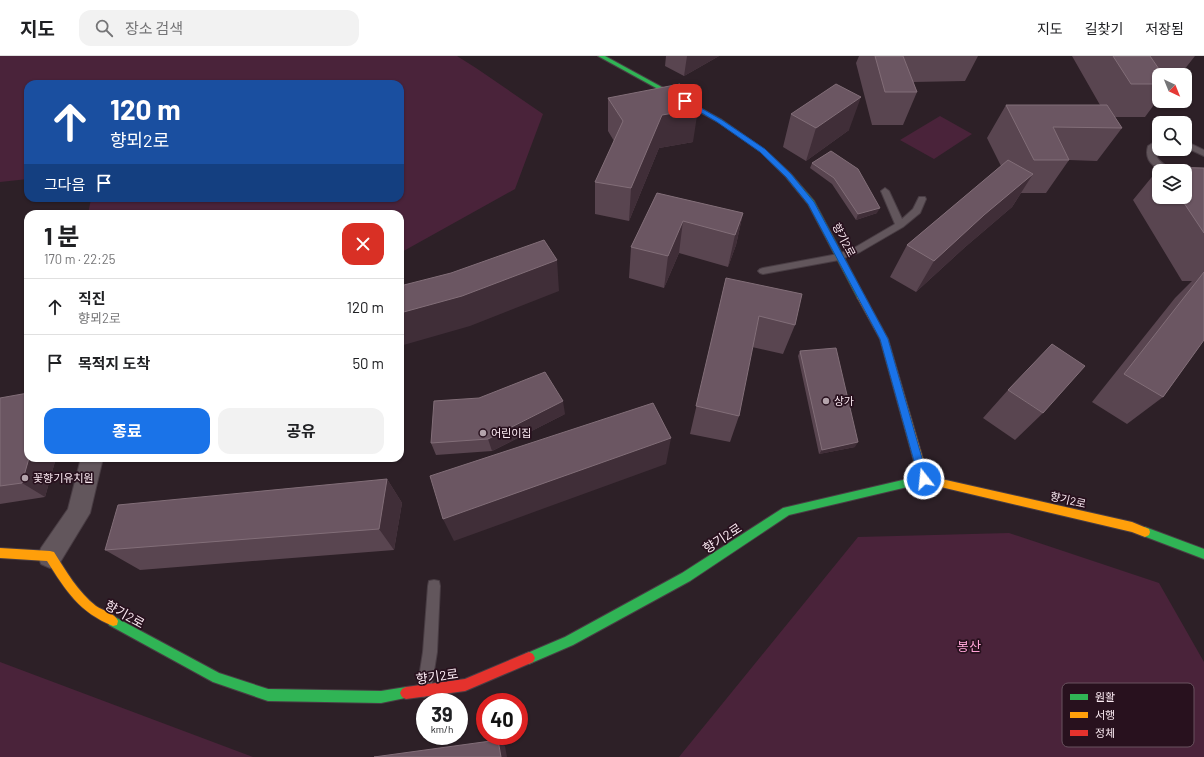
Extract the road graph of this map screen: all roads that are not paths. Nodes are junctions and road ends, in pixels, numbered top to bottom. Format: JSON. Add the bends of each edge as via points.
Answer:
{"nodes":[{"id":1,"x":601,"y":56,"type":"edge"},
{"id":2,"x":1152,"y":146,"type":"edge"},
{"id":3,"x":1192,"y":147,"type":"edge"},
{"id":4,"x":1204,"y":153,"type":"edge"},
{"id":5,"x":1158,"y":164,"type":"edge"},
{"id":6,"x":885,"y":191,"type":"dead end"},
{"id":7,"x":922,"y":199,"type":"dead end"},
{"id":8,"x":900,"y":225,"type":"junction"},
{"id":9,"x":839,"y":257,"type":"junction"},
{"id":10,"x":763,"y":271,"type":"dead end"},
{"id":11,"x":91,"y":462,"type":"edge"},
{"id":12,"x":924,"y":479,"type":"junction"},
{"id":13,"x":0,"y":553,"type":"edge"},
{"id":14,"x":1204,"y":554,"type":"edge"},
{"id":15,"x":50,"y":556,"type":"junction"},
{"id":16,"x":434,"y":586,"type":"dead end"},
{"id":17,"x":424,"y":691,"type":"junction"}],
"edges":[{"from":1,"to":9,"type":"street","name":"향기2로","via":[[720,121],[763,150],[811,203]]},
{"from":2,"to":5,"type":"lane","via":[[1150,156]]},
{"from":3,"to":4,"type":"lane"},
{"from":6,"to":8,"type":"lane"},
{"from":7,"to":8,"type":"lane","via":[[917,211]]},
{"from":8,"to":9,"type":"lane","via":[[857,250]]},
{"from":9,"to":10,"type":"lane"},
{"from":9,"to":12,"type":"street","name":"향기2로","via":[[884,339]]},
{"from":11,"to":15,"type":"street","via":[[78,513]]},
{"from":12,"to":14,"type":"street","name":"향기2로","via":[[1132,527]]},
{"from":12,"to":17,"type":"street","name":"향기2로","via":[[787,511],[686,577],[569,641],[465,685]]},
{"from":13,"to":15,"type":"street"},
{"from":15,"to":17,"type":"street","name":"향기2로","via":[[70,587],[92,610],[217,678],[268,694],[374,697]]},
{"from":16,"to":17,"type":"lane","via":[[430,652]]}]}
